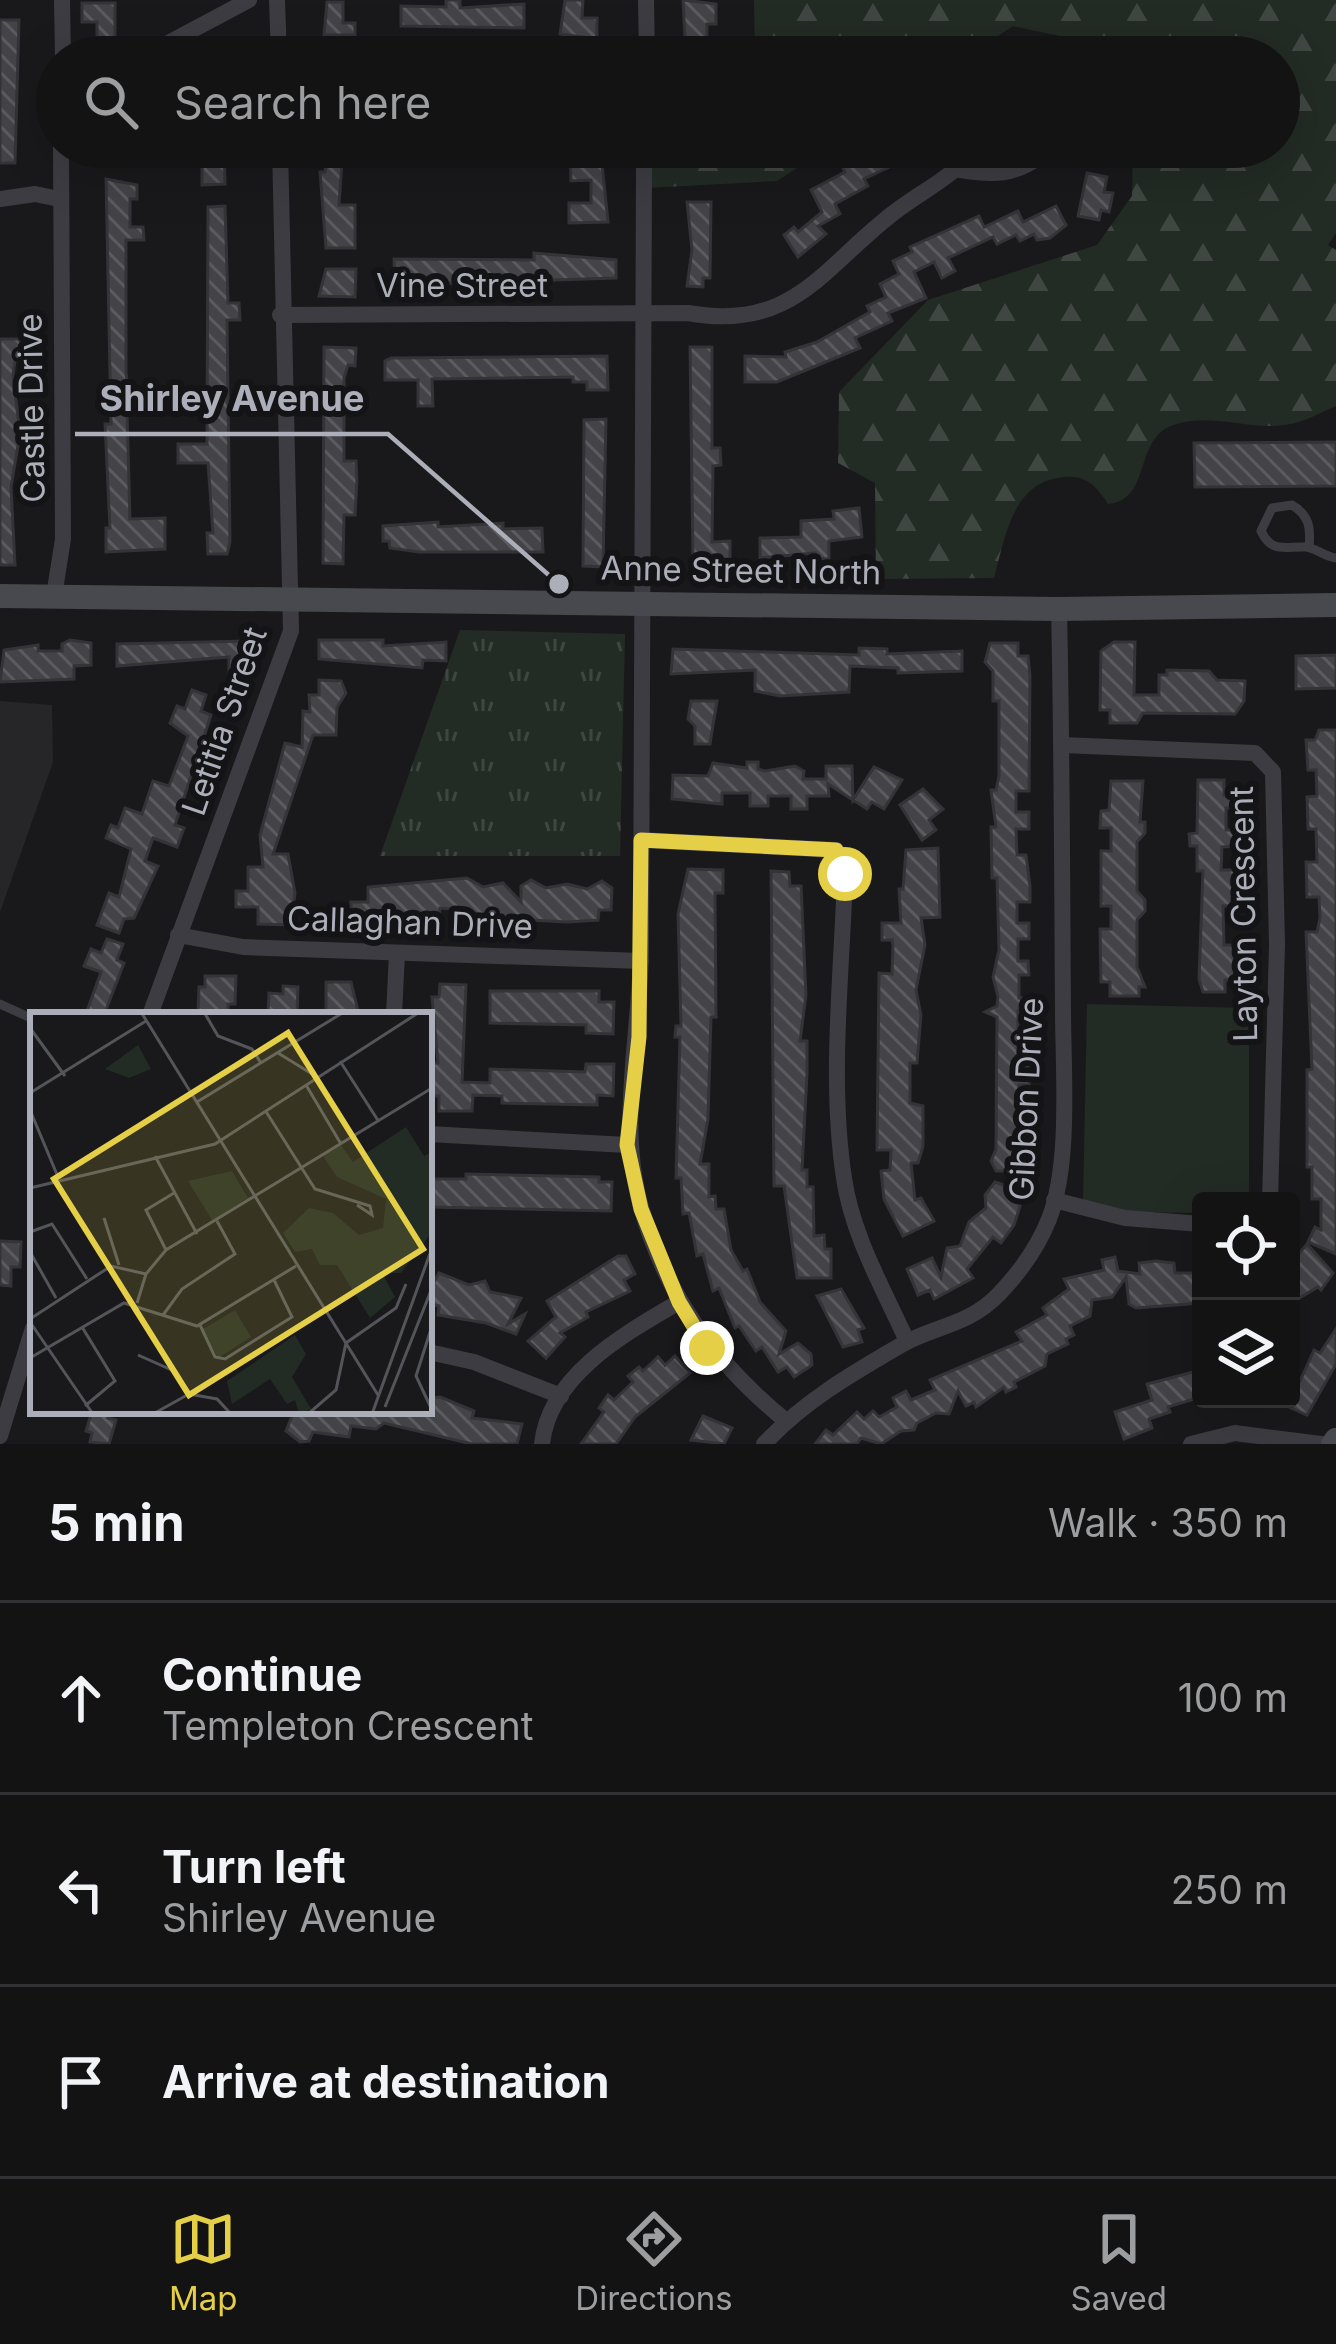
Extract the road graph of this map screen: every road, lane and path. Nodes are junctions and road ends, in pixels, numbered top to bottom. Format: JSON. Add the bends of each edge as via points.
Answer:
{"nodes":[{"id":1,"x":62,"y":0,"type":"edge"},
{"id":2,"x":249,"y":0,"type":"edge"},
{"id":3,"x":277,"y":0,"type":"edge"},
{"id":4,"x":646,"y":0,"type":"edge"},
{"id":5,"x":63,"y":36,"type":"edge"},
{"id":6,"x":181,"y":36,"type":"edge"},
{"id":7,"x":279,"y":36,"type":"edge"},
{"id":8,"x":647,"y":36,"type":"edge"},
{"id":9,"x":60,"y":168,"type":"edge"},
{"id":10,"x":280,"y":168,"type":"edge"},
{"id":11,"x":644,"y":168,"type":"edge"},
{"id":12,"x":1025,"y":168,"type":"edge"},
{"id":13,"x":960,"y":170,"type":"joint"},
{"id":14,"x":0,"y":199,"type":"edge"},
{"id":15,"x":59,"y":200,"type":"junction"},
{"id":16,"x":280,"y":315,"type":"junction"},
{"id":17,"x":645,"y":315,"type":"junction"},
{"id":18,"x":1309,"y":546,"type":"junction"},
{"id":19,"x":1336,"y":558,"type":"edge"},
{"id":20,"x":0,"y":596,"type":"edge"},
{"id":21,"x":54,"y":596,"type":"junction"},
{"id":22,"x":289,"y":597,"type":"junction"},
{"id":23,"x":644,"y":601,"type":"junction"},
{"id":24,"x":1336,"y":604,"type":"edge"},
{"id":25,"x":1059,"y":609,"type":"junction"},
{"id":26,"x":1062,"y":746,"type":"junction"},
{"id":27,"x":641,"y":840,"type":"junction"},
{"id":28,"x":178,"y":935,"type":"junction"},
{"id":29,"x":397,"y":953,"type":"junction"},
{"id":30,"x":641,"y":961,"type":"junction"},
{"id":31,"x":0,"y":1004,"type":"edge"},
{"id":32,"x":151,"y":1012,"type":"edge"},
{"id":33,"x":394,"y":1012,"type":"edge"},
{"id":34,"x":30,"y":1018,"type":"edge"},
{"id":35,"x":432,"y":1134,"type":"edge"},
{"id":36,"x":627,"y":1145,"type":"junction"},
{"id":37,"x":1270,"y":1192,"type":"edge"},
{"id":38,"x":1054,"y":1200,"type":"junction"},
{"id":39,"x":1192,"y":1223,"type":"edge"},
{"id":40,"x":679,"y":1302,"type":"junction"},
{"id":41,"x":30,"y":1337,"type":"edge"},
{"id":42,"x":907,"y":1341,"type":"junction"},
{"id":43,"x":432,"y":1353,"type":"edge"},
{"id":44,"x":561,"y":1396,"type":"junction"},
{"id":45,"x":785,"y":1421,"type":"junction"},
{"id":46,"x":1,"y":1426,"type":"edge"},
{"id":47,"x":542,"y":1444,"type":"edge"},
{"id":48,"x":764,"y":1444,"type":"edge"},
{"id":49,"x":1191,"y":1444,"type":"edge"},
{"id":50,"x":1321,"y":1444,"type":"edge"}],
"edges":[{"from":1,"to":5,"type":"street"},
{"from":2,"to":6,"type":"street"},
{"from":3,"to":7,"type":"street"},
{"from":4,"to":8,"type":"street"},
{"from":9,"to":15,"type":"street","name":"Castle Drive"},
{"from":10,"to":16,"type":"street","name":"Letitia Street"},
{"from":11,"to":17,"type":"street"},
{"from":12,"to":13,"type":"street","via":[[996,176]]},
{"from":13,"to":17,"type":"street","name":"Vine Street","via":[[894,213],[806,294],[770,311]]},
{"from":14,"to":15,"type":"street"},
{"from":15,"to":21,"type":"street","name":"Castle Drive","via":[[63,539]]},
{"from":16,"to":17,"type":"street","name":"Vine Street"},
{"from":16,"to":22,"type":"street","name":"Letitia Street"},
{"from":17,"to":23,"type":"street"},
{"from":18,"to":18,"type":"lane","via":[[1310,524],[1297,507],[1272,508],[1262,520],[1263,538],[1280,550]]},
{"from":18,"to":19,"type":"lane"},
{"from":20,"to":21,"type":"street","name":"Anne Street North"},
{"from":21,"to":22,"type":"street","name":"Anne Street North"},
{"from":22,"to":23,"type":"street","name":"Anne Street North"},
{"from":22,"to":28,"type":"street","name":"Letitia Street","via":[[291,631]]},
{"from":23,"to":25,"type":"street","name":"Anne Street North"},
{"from":23,"to":27,"type":"street"},
{"from":24,"to":25,"type":"street","name":"Anne Street North"},
{"from":25,"to":26,"type":"street","name":"Gibbon Drive"},
{"from":26,"to":37,"type":"street","name":"Layton Crescent","via":[[1256,753],[1273,772]]},
{"from":26,"to":38,"type":"street","name":"Gibbon Drive","via":[[1063,1065]]},
{"from":27,"to":30,"type":"street"},
{"from":27,"to":42,"type":"street","via":[[836,850],[845,874],[844,1180]]},
{"from":28,"to":29,"type":"street","name":"Callaghan Drive","via":[[243,947]]},
{"from":28,"to":32,"type":"street","name":"Letitia Street"},
{"from":29,"to":30,"type":"street","name":"Callaghan Drive"},
{"from":29,"to":33,"type":"street"},
{"from":30,"to":36,"type":"street"},
{"from":31,"to":34,"type":"lane"},
{"from":35,"to":36,"type":"street"},
{"from":36,"to":40,"type":"street","via":[[641,1209]]},
{"from":38,"to":39,"type":"street"},
{"from":38,"to":42,"type":"street","name":"Gibbon Drive","via":[[1027,1261],[996,1298],[953,1328]]},
{"from":40,"to":44,"type":"street","via":[[591,1360]]},
{"from":40,"to":45,"type":"street","via":[[707,1348]]},
{"from":41,"to":46,"type":"street"},
{"from":42,"to":45,"type":"street","name":"Gibbon Drive","via":[[807,1399]]},
{"from":43,"to":44,"type":"street"},
{"from":44,"to":47,"type":"street"},
{"from":45,"to":48,"type":"street","name":"Gibbon Drive"},
{"from":49,"to":50,"type":"street","via":[[1235,1432]]}]}
